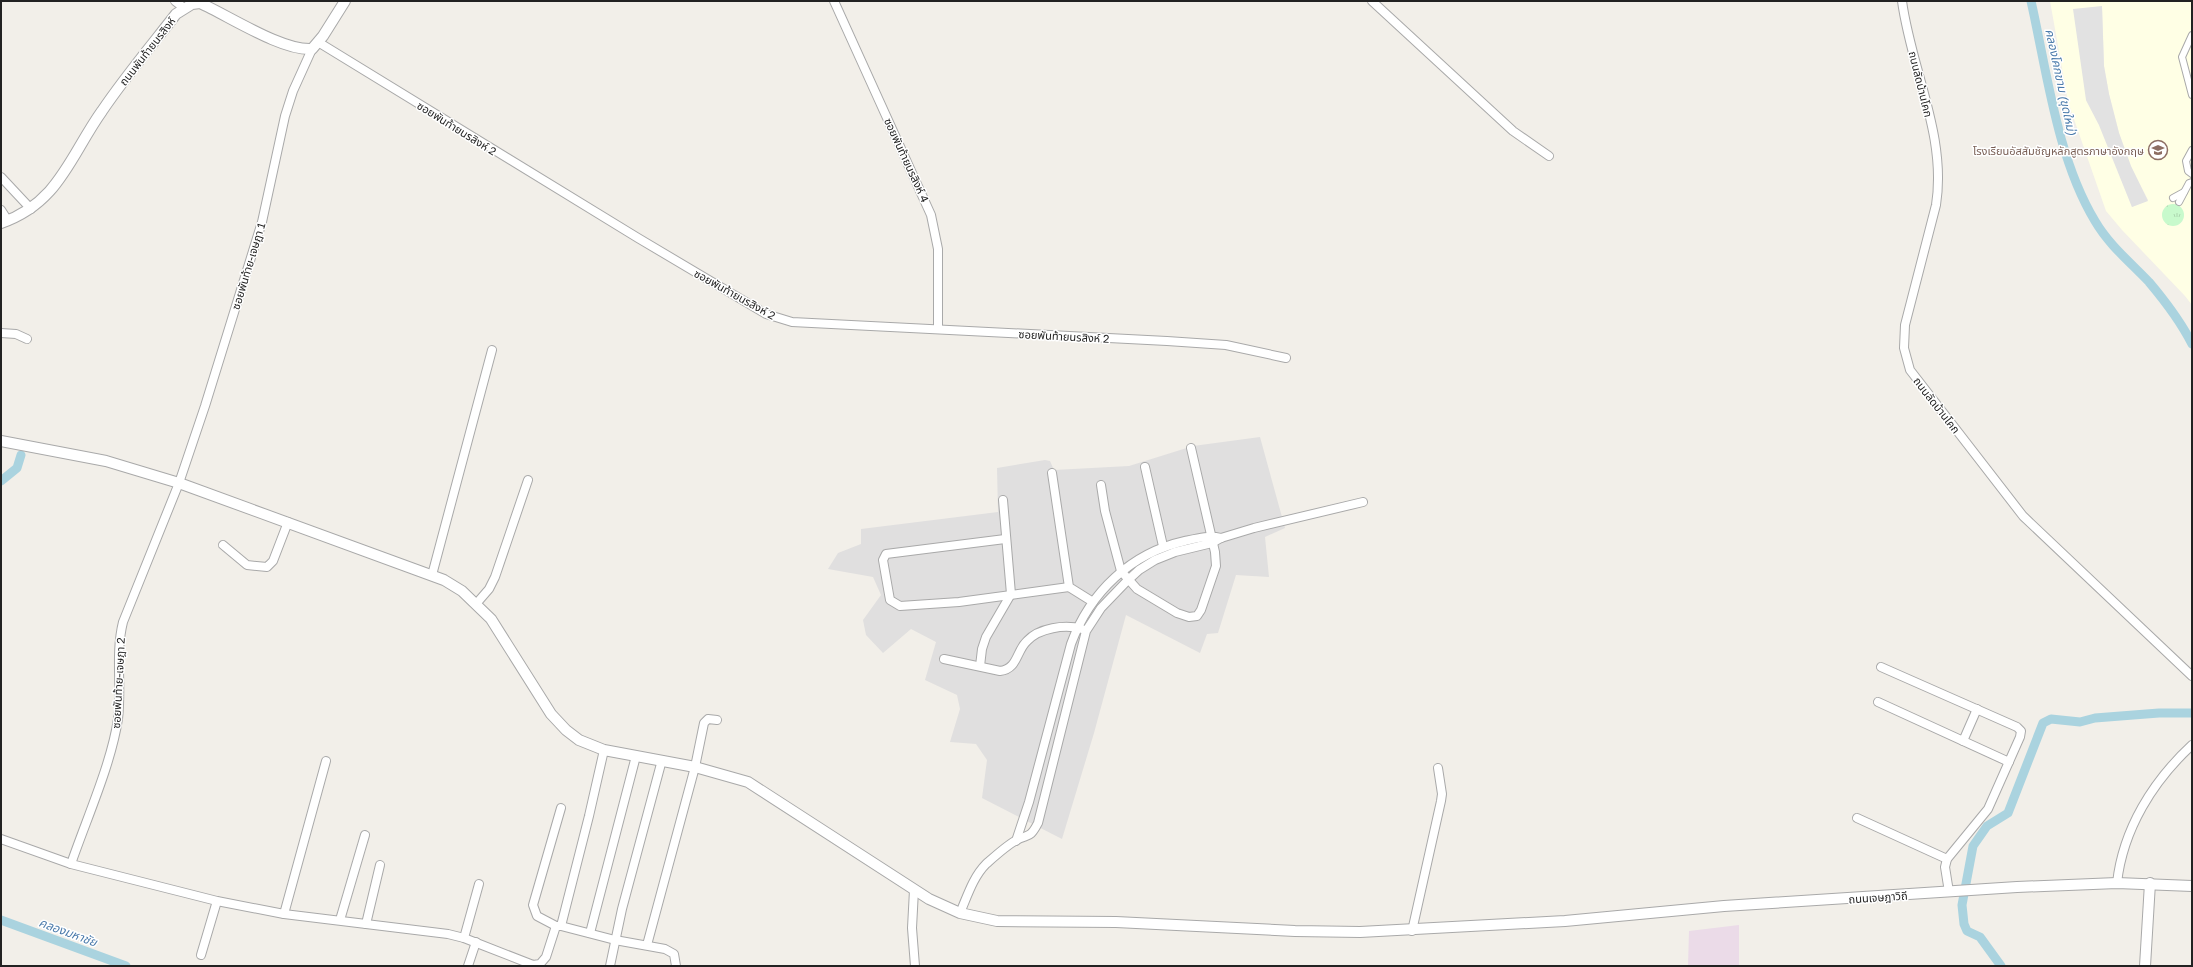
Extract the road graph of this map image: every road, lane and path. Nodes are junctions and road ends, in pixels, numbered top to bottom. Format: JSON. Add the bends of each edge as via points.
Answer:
{"nodes":[{"id":1,"x":175,"y":1,"type":"edge"},
{"id":2,"x":345,"y":1,"type":"edge"},
{"id":3,"x":834,"y":1,"type":"edge"},
{"id":4,"x":1372,"y":1,"type":"edge"},
{"id":5,"x":1902,"y":1,"type":"edge"},
{"id":6,"x":199,"y":2,"type":"edge"},
{"id":7,"x":184,"y":8,"type":"junction"},
{"id":8,"x":2192,"y":35,"type":"edge"},
{"id":9,"x":315,"y":46,"type":"junction"},
{"id":10,"x":2192,"y":95,"type":"edge"},
{"id":11,"x":2192,"y":150,"type":"edge"},
{"id":12,"x":1549,"y":156,"type":"dead end"},
{"id":13,"x":2190,"y":172,"type":"edge"},
{"id":14,"x":1,"y":177,"type":"edge"},
{"id":15,"x":2191,"y":182,"type":"edge"},
{"id":16,"x":2176,"y":200,"type":"dead end"},
{"id":17,"x":31,"y":209,"type":"junction"},
{"id":18,"x":1,"y":210,"type":"edge"},
{"id":19,"x":4,"y":222,"type":"edge"},
{"id":20,"x":938,"y":328,"type":"junction"},
{"id":21,"x":1,"y":333,"type":"edge"},
{"id":22,"x":27,"y":339,"type":"dead end"},
{"id":23,"x":492,"y":350,"type":"dead end"},
{"id":24,"x":1286,"y":358,"type":"dead end"},
{"id":25,"x":1,"y":441,"type":"edge"},
{"id":26,"x":1191,"y":448,"type":"dead end"},
{"id":27,"x":1145,"y":467,"type":"dead end"},
{"id":28,"x":1052,"y":473,"type":"dead end"},
{"id":29,"x":528,"y":480,"type":"dead end"},
{"id":30,"x":178,"y":483,"type":"junction"},
{"id":31,"x":1101,"y":485,"type":"dead end"},
{"id":32,"x":1003,"y":500,"type":"dead end"},
{"id":33,"x":1363,"y":502,"type":"dead end"},
{"id":34,"x":288,"y":522,"type":"junction"},
{"id":35,"x":1005,"y":539,"type":"junction"},
{"id":36,"x":1211,"y":539,"type":"junction"},
{"id":37,"x":223,"y":545,"type":"dead end"},
{"id":38,"x":1163,"y":546,"type":"junction"},
{"id":39,"x":1121,"y":571,"type":"junction"},
{"id":40,"x":432,"y":575,"type":"junction"},
{"id":41,"x":1129,"y":579,"type":"junction"},
{"id":42,"x":1069,"y":587,"type":"junction"},
{"id":43,"x":1011,"y":594,"type":"junction"},
{"id":44,"x":1093,"y":602,"type":"junction"},
{"id":45,"x":476,"y":604,"type":"junction"},
{"id":46,"x":1077,"y":628,"type":"junction"},
{"id":47,"x":1086,"y":631,"type":"junction"},
{"id":48,"x":944,"y":659,"type":"dead end"},
{"id":49,"x":980,"y":666,"type":"junction"},
{"id":50,"x":1881,"y":667,"type":"dead end"},
{"id":51,"x":2192,"y":676,"type":"edge"},
{"id":52,"x":1878,"y":702,"type":"dead end"},
{"id":53,"x":1977,"y":709,"type":"junction"},
{"id":54,"x":718,"y":720,"type":"dead end"},
{"id":55,"x":1963,"y":741,"type":"junction"},
{"id":56,"x":2192,"y":745,"type":"edge"},
{"id":57,"x":604,"y":750,"type":"junction"},
{"id":58,"x":636,"y":756,"type":"junction"},
{"id":59,"x":662,"y":760,"type":"junction"},
{"id":60,"x":326,"y":761,"type":"dead end"},
{"id":61,"x":2009,"y":762,"type":"junction"},
{"id":62,"x":695,"y":767,"type":"junction"},
{"id":63,"x":1438,"y":768,"type":"dead end"},
{"id":64,"x":561,"y":808,"type":"dead end"},
{"id":65,"x":1857,"y":818,"type":"dead end"},
{"id":66,"x":365,"y":835,"type":"dead end"},
{"id":67,"x":1,"y":839,"type":"edge"},
{"id":68,"x":1016,"y":841,"type":"junction"},
{"id":69,"x":1947,"y":859,"type":"junction"},
{"id":70,"x":71,"y":864,"type":"junction"},
{"id":71,"x":380,"y":866,"type":"dead end"},
{"id":72,"x":2118,"y":883,"type":"junction"},
{"id":73,"x":2150,"y":883,"type":"junction"},
{"id":74,"x":479,"y":884,"type":"dead end"},
{"id":75,"x":2192,"y":886,"type":"edge"},
{"id":76,"x":914,"y":890,"type":"junction"},
{"id":77,"x":1949,"y":892,"type":"junction"},
{"id":78,"x":218,"y":901,"type":"junction"},
{"id":79,"x":960,"y":913,"type":"junction"},
{"id":80,"x":284,"y":914,"type":"junction"},
{"id":81,"x":340,"y":920,"type":"junction"},
{"id":82,"x":366,"y":924,"type":"junction"},
{"id":83,"x":558,"y":926,"type":"junction"},
{"id":84,"x":1412,"y":931,"type":"junction"},
{"id":85,"x":590,"y":933,"type":"junction"},
{"id":86,"x":464,"y":938,"type":"junction"},
{"id":87,"x":615,"y":940,"type":"junction"},
{"id":88,"x":476,"y":942,"type":"junction"},
{"id":89,"x":647,"y":945,"type":"junction"},
{"id":90,"x":201,"y":955,"type":"dead end"},
{"id":91,"x":468,"y":966,"type":"edge"},
{"id":92,"x":610,"y":966,"type":"edge"},
{"id":93,"x":676,"y":966,"type":"edge"},
{"id":94,"x":915,"y":966,"type":"edge"},
{"id":95,"x":2145,"y":966,"type":"edge"}],
"edges":[{"from":1,"to":7,"type":"street"},
{"from":2,"to":9,"type":"street"},
{"from":3,"to":20,"type":"street","name":"ซอยพันท้ายนรสิงห์ 4","via":[[931,215],[939,254]]},
{"from":4,"to":12,"type":"street","via":[[1513,131]]},
{"from":5,"to":51,"type":"street","name":"ถนนลัดบ้านโคก","via":[[1930,116],[1939,186],[1906,325],[1904,348],[1910,370],[2023,516]]},
{"from":6,"to":7,"type":"street","name":"ถนนพันท้ายนรสิงห์"},
{"from":6,"to":9,"type":"street","name":"ถนนพันท้ายนรสิงห์","via":[[283,44],[304,50]]},
{"from":7,"to":17,"type":"street","name":"ถนนพันท้ายนรสิงห์","via":[[176,14],[110,99],[57,183],[42,201]]},
{"from":8,"to":10,"type":"street","via":[[2182,57]]},
{"from":9,"to":20,"type":"street","name":"ซอยพันท้ายนรสิงห์ 2","via":[[766,314],[792,322]]},
{"from":9,"to":30,"type":"street","name":"ซอยพันท้าย-เจษฎา 1","via":[[289,104],[262,222],[209,396]]},
{"from":11,"to":13,"type":"street","via":[[2186,161]]},
{"from":13,"to":15,"type":"street"},
{"from":14,"to":17,"type":"street"},
{"from":15,"to":16,"type":"street"},
{"from":17,"to":19,"type":"street","name":"ถนนพันท้ายนรสิงห์"},
{"from":18,"to":19,"type":"street"},
{"from":20,"to":24,"type":"street","name":"ซอยพันท้ายนรสิงห์ 2","via":[[1226,346]]},
{"from":21,"to":22,"type":"street","via":[[16,334]]},
{"from":23,"to":40,"type":"street"},
{"from":25,"to":30,"type":"street","name":"ถนนเจษฎาวิถี","via":[[106,461]]},
{"from":26,"to":36,"type":"street"},
{"from":27,"to":38,"type":"street"},
{"from":28,"to":42,"type":"street"},
{"from":29,"to":45,"type":"street","via":[[495,577]]},
{"from":30,"to":34,"type":"street","name":"ถนนเจษฎาวิถี"},
{"from":30,"to":70,"type":"street","name":"ซอยพันท้าย-เจษฎา 2","via":[[123,622],[120,636],[119,707],[116,729]]},
{"from":31,"to":39,"type":"street"},
{"from":32,"to":35,"type":"street"},
{"from":33,"to":36,"type":"street"},
{"from":34,"to":37,"type":"street","via":[[273,560],[267,567],[246,565]]},
{"from":34,"to":40,"type":"street","name":"ถนนเจษฎาวิถี"},
{"from":35,"to":43,"type":"street"},
{"from":35,"to":43,"type":"street","via":[[886,554],[883,560],[890,600],[900,606],[959,602]]},
{"from":36,"to":38,"type":"street"},
{"from":36,"to":41,"type":"street","via":[[1156,560]]},
{"from":36,"to":41,"type":"street","via":[[1216,566],[1202,610],[1197,616],[1189,617],[1177,613],[1138,589]]},
{"from":38,"to":39,"type":"street"},
{"from":39,"to":41,"type":"street"},
{"from":39,"to":44,"type":"street"},
{"from":40,"to":45,"type":"street","name":"ถนนเจษฎาวิถี","via":[[462,591]]},
{"from":41,"to":47,"type":"street","via":[[1101,608]]},
{"from":42,"to":43,"type":"street"},
{"from":42,"to":44,"type":"street"},
{"from":43,"to":49,"type":"street","via":[[986,637]]},
{"from":44,"to":46,"type":"street"},
{"from":45,"to":57,"type":"street","name":"ถนนเจษฎาวิถี","via":[[491,620],[551,714],[579,740]]},
{"from":46,"to":47,"type":"street"},
{"from":46,"to":49,"type":"street","via":[[1067,627],[1035,634],[1026,641],[1015,662],[1006,670]]},
{"from":46,"to":68,"type":"street"},
{"from":47,"to":68,"type":"street","via":[[1038,823],[1028,838]]},
{"from":48,"to":49,"type":"street"},
{"from":50,"to":53,"type":"street"},
{"from":52,"to":55,"type":"street"},
{"from":53,"to":55,"type":"street"},
{"from":53,"to":61,"type":"street","via":[[2021,731]]},
{"from":54,"to":62,"type":"street","via":[[708,719],[704,723]]},
{"from":55,"to":61,"type":"street"},
{"from":56,"to":72,"type":"street","via":[[2157,782],[2140,811],[2123,850]]},
{"from":57,"to":58,"type":"street","name":"ถนนเจษฎาวิถี"},
{"from":57,"to":83,"type":"street","via":[[589,816]]},
{"from":58,"to":59,"type":"street","name":"ถนนเจษฎาวิถี"},
{"from":58,"to":85,"type":"street"},
{"from":59,"to":62,"type":"street","name":"ถนนเจษฎาวิถี"},
{"from":59,"to":87,"type":"street"},
{"from":60,"to":80,"type":"street"},
{"from":61,"to":69,"type":"street","via":[[1988,809]]},
{"from":62,"to":76,"type":"street","name":"ถนนเจษฎาวิถี","via":[[736,777],[760,788]]},
{"from":62,"to":89,"type":"street"},
{"from":63,"to":84,"type":"street","via":[[1441,801]]},
{"from":64,"to":83,"type":"street","via":[[533,905],[537,916]]},
{"from":65,"to":69,"type":"street"},
{"from":66,"to":81,"type":"street"},
{"from":67,"to":70,"type":"street"},
{"from":68,"to":79,"type":"street","via":[[978,874]]},
{"from":69,"to":77,"type":"street"},
{"from":70,"to":78,"type":"street"},
{"from":71,"to":82,"type":"street"},
{"from":72,"to":73,"type":"street","name":"ถนนเจษฎาวิถี"},
{"from":72,"to":77,"type":"street","name":"ถนนเจษฎาวิถี"},
{"from":73,"to":75,"type":"street","name":"ถนนเจษฎาวิถี"},
{"from":73,"to":95,"type":"street"},
{"from":74,"to":86,"type":"street"},
{"from":76,"to":79,"type":"street","name":"ถนนเจษฎาวิถี"},
{"from":76,"to":94,"type":"street","via":[[912,928]]},
{"from":77,"to":84,"type":"street","name":"ถนนเจษฎาวิถี","via":[[1724,906],[1565,921]]},
{"from":78,"to":80,"type":"street"},
{"from":78,"to":90,"type":"street"},
{"from":79,"to":84,"type":"street","name":"ถนนเจษฎาวิถี","via":[[997,921],[1116,922],[1296,932]]},
{"from":80,"to":81,"type":"street"},
{"from":81,"to":82,"type":"street"},
{"from":82,"to":86,"type":"street"},
{"from":83,"to":85,"type":"street"},
{"from":83,"to":88,"type":"street","via":[[546,957],[540,964],[532,965]]},
{"from":85,"to":87,"type":"street"},
{"from":86,"to":88,"type":"street"},
{"from":87,"to":89,"type":"street"},
{"from":87,"to":92,"type":"street"},
{"from":88,"to":91,"type":"street"},
{"from":89,"to":93,"type":"street","via":[[674,954]]}]}
